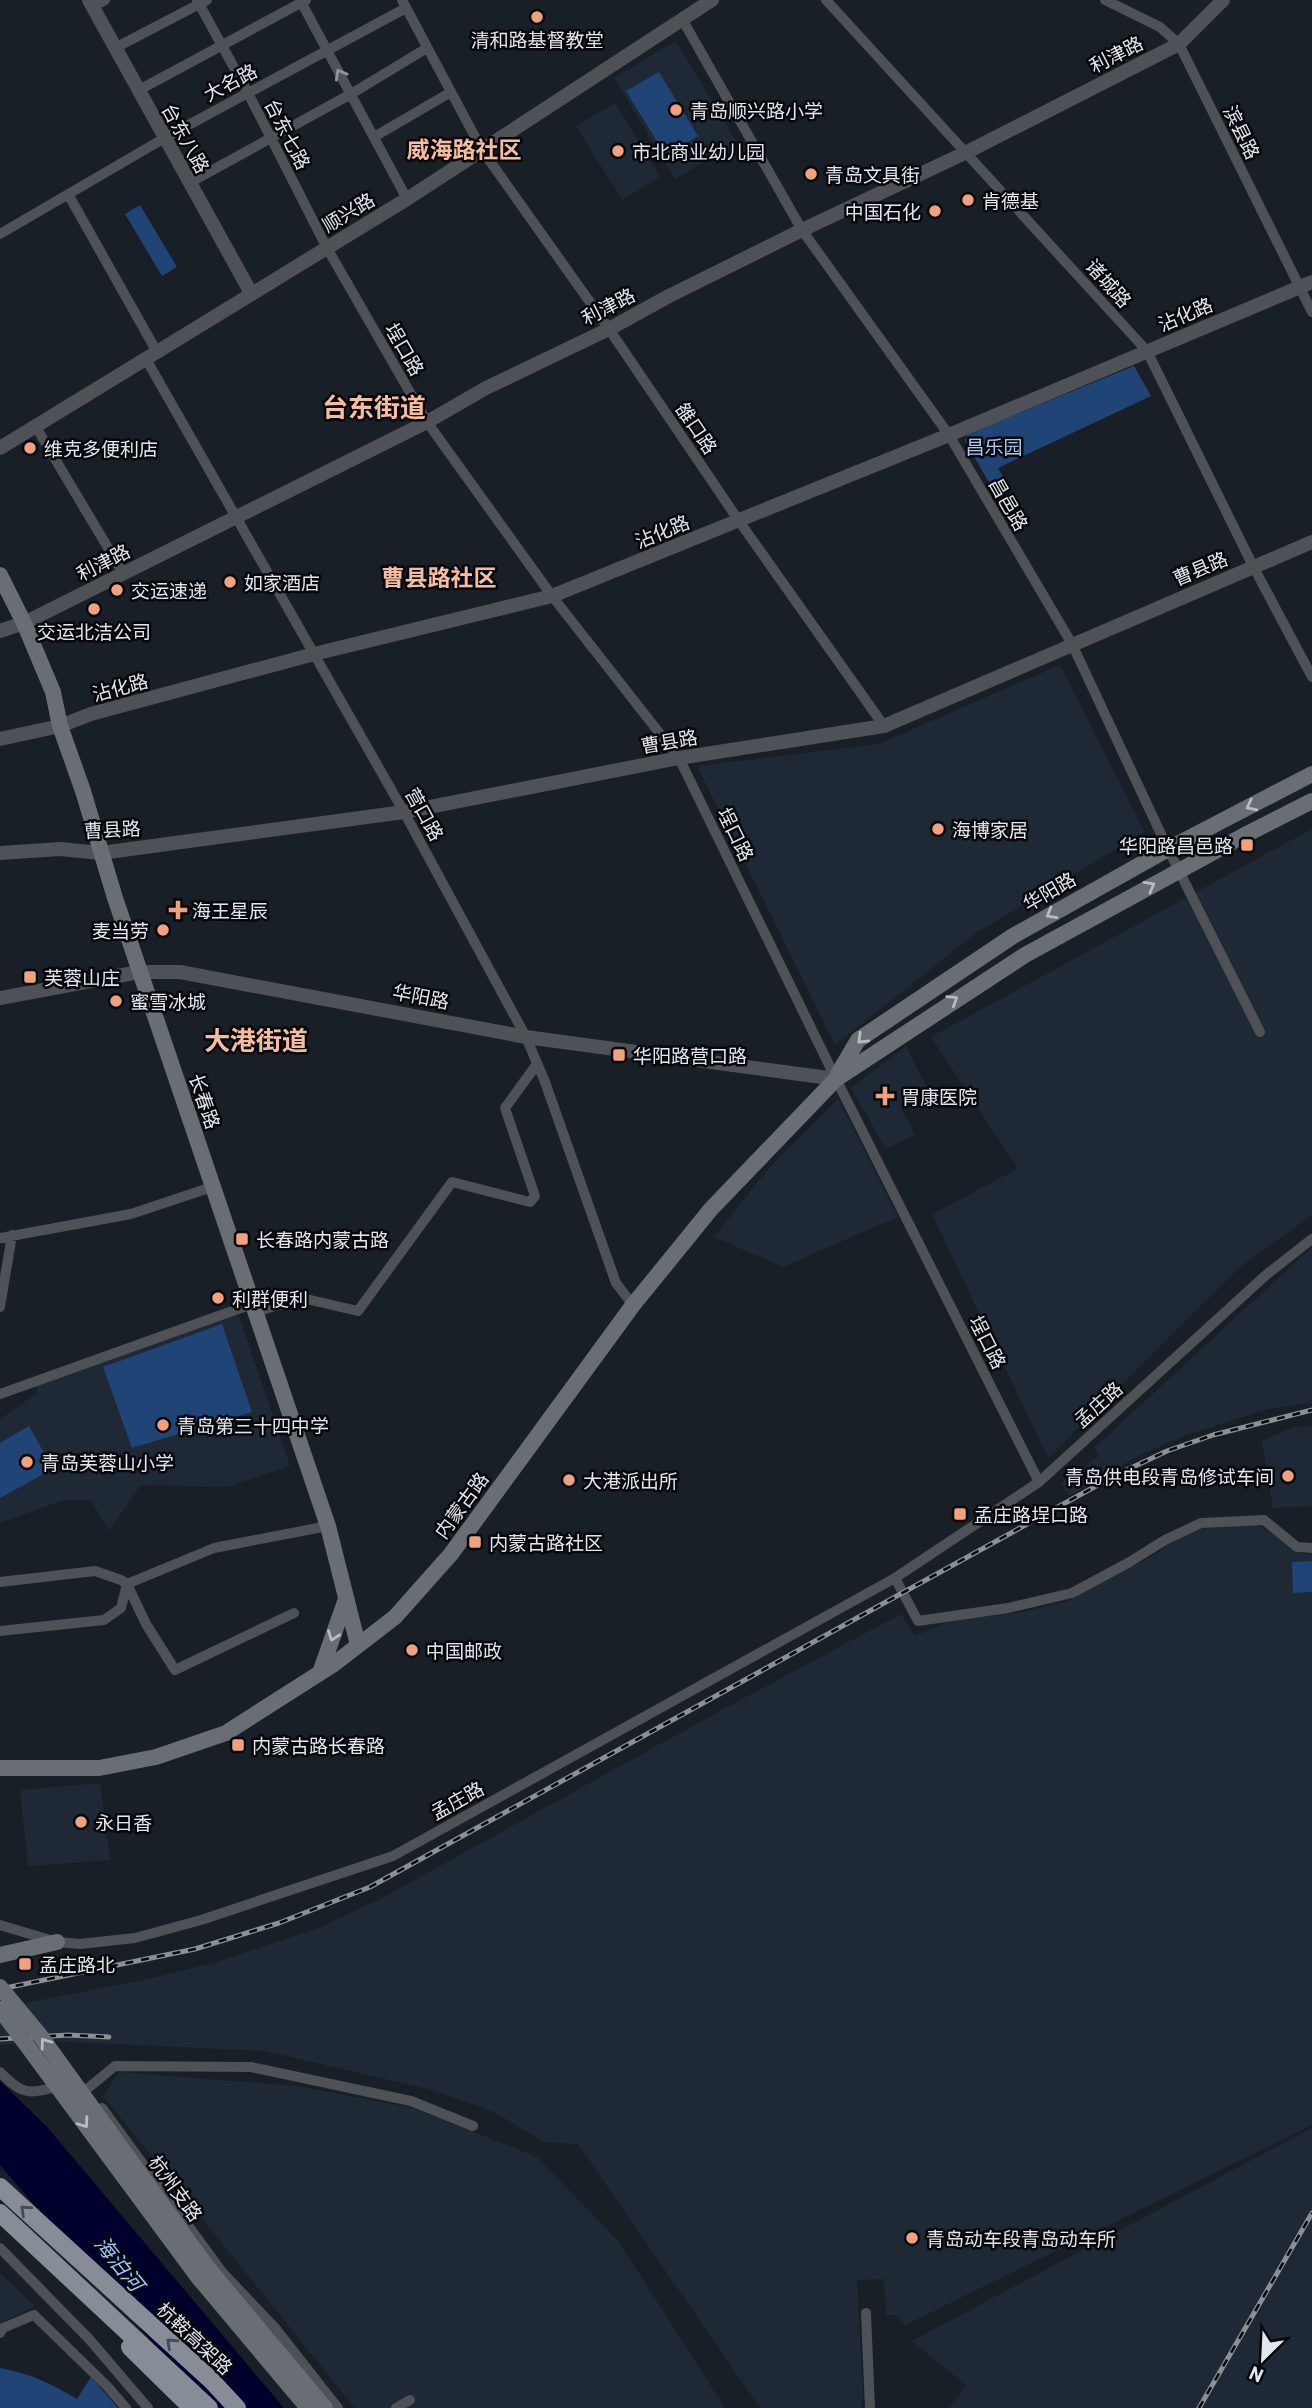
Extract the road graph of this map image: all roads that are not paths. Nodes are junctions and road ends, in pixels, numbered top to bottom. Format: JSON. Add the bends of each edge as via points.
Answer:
{"nodes":[{"id":1,"x":712,"y":0,"type":"edge"},
{"id":2,"x":826,"y":0,"type":"edge"},
{"id":3,"x":1105,"y":0,"type":"edge"},
{"id":4,"x":1223,"y":0,"type":"edge"},
{"id":5,"x":201,"y":1,"type":"edge"},
{"id":6,"x":303,"y":1,"type":"edge"},
{"id":7,"x":95,"y":2,"type":"edge"},
{"id":8,"x":404,"y":4,"type":"edge"},
{"id":9,"x":682,"y":19,"type":"junction"},
{"id":10,"x":1178,"y":44,"type":"junction"},
{"id":11,"x":222,"y":45,"type":"junction"},
{"id":12,"x":117,"y":48,"type":"junction"},
{"id":13,"x":427,"y":48,"type":"junction"},
{"id":14,"x":326,"y":50,"type":"junction"},
{"id":15,"x":140,"y":90,"type":"junction"},
{"id":16,"x":451,"y":92,"type":"junction"},
{"id":17,"x":248,"y":93,"type":"junction"},
{"id":18,"x":351,"y":94,"type":"junction"},
{"id":19,"x":166,"y":137,"type":"junction"},
{"id":20,"x":374,"y":137,"type":"junction"},
{"id":21,"x":271,"y":138,"type":"junction"},
{"id":22,"x":482,"y":150,"type":"junction"},
{"id":23,"x":967,"y":152,"type":"junction"},
{"id":24,"x":190,"y":182,"type":"junction"},
{"id":25,"x":68,"y":194,"type":"junction"},
{"id":26,"x":407,"y":199,"type":"junction"},
{"id":27,"x":802,"y":230,"type":"junction"},
{"id":28,"x":0,"y":234,"type":"edge"},
{"id":29,"x":327,"y":248,"type":"junction"},
{"id":30,"x":1306,"y":284,"type":"edge"},
{"id":31,"x":253,"y":292,"type":"junction"},
{"id":32,"x":1312,"y":312,"type":"edge"},
{"id":33,"x":609,"y":329,"type":"junction"},
{"id":34,"x":1147,"y":351,"type":"junction"},
{"id":35,"x":151,"y":355,"type":"junction"},
{"id":36,"x":427,"y":422,"type":"junction"},
{"id":37,"x":36,"y":426,"type":"junction"},
{"id":38,"x":949,"y":435,"type":"junction"},
{"id":39,"x":0,"y":448,"type":"edge"},
{"id":40,"x":236,"y":518,"type":"junction"},
{"id":41,"x":739,"y":521,"type":"junction"},
{"id":42,"x":1312,"y":542,"type":"edge"},
{"id":43,"x":1253,"y":566,"type":"junction"},
{"id":44,"x":123,"y":573,"type":"junction"},
{"id":45,"x":0,"y":575,"type":"edge"},
{"id":46,"x":552,"y":596,"type":"junction"},
{"id":47,"x":24,"y":623,"type":"junction"},
{"id":48,"x":0,"y":631,"type":"edge"},
{"id":49,"x":1072,"y":645,"type":"junction"},
{"id":50,"x":314,"y":654,"type":"junction"},
{"id":51,"x":1312,"y":677,"type":"edge"},
{"id":52,"x":60,"y":726,"type":"junction"},
{"id":53,"x":884,"y":726,"type":"junction"},
{"id":54,"x":0,"y":739,"type":"edge"},
{"id":55,"x":679,"y":758,"type":"junction"},
{"id":56,"x":1312,"y":774,"type":"edge"},
{"id":57,"x":1312,"y":801,"type":"edge"},
{"id":58,"x":404,"y":812,"type":"junction"},
{"id":59,"x":1168,"y":849,"type":"junction"},
{"id":60,"x":0,"y":853,"type":"edge"},
{"id":61,"x":101,"y":853,"type":"junction"},
{"id":62,"x":1179,"y":870,"type":"junction"},
{"id":63,"x":139,"y":972,"type":"junction"},
{"id":64,"x":0,"y":998,"type":"edge"},
{"id":65,"x":1260,"y":1032,"type":"dead end"},
{"id":66,"x":526,"y":1037,"type":"junction"},
{"id":67,"x":537,"y":1064,"type":"junction"},
{"id":68,"x":836,"y":1079,"type":"junction"},
{"id":69,"x":212,"y":1187,"type":"junction"},
{"id":70,"x":12,"y":1235,"type":"junction"},
{"id":71,"x":0,"y":1238,"type":"edge"},
{"id":72,"x":1312,"y":1239,"type":"edge"},
{"id":73,"x":633,"y":1305,"type":"junction"},
{"id":74,"x":0,"y":1307,"type":"edge"},
{"id":75,"x":253,"y":1308,"type":"junction"},
{"id":76,"x":0,"y":1394,"type":"edge"},
{"id":77,"x":1039,"y":1482,"type":"junction"},
{"id":78,"x":328,"y":1526,"type":"junction"},
{"id":79,"x":1312,"y":1548,"type":"edge"},
{"id":80,"x":895,"y":1578,"type":"junction"},
{"id":81,"x":0,"y":1582,"type":"edge"},
{"id":82,"x":127,"y":1584,"type":"junction"},
{"id":83,"x":346,"y":1599,"type":"junction"},
{"id":84,"x":294,"y":1613,"type":"dead end"},
{"id":85,"x":0,"y":1631,"type":"edge"},
{"id":86,"x":358,"y":1645,"type":"junction"},
{"id":87,"x":320,"y":1672,"type":"junction"},
{"id":88,"x":0,"y":1768,"type":"edge"},
{"id":89,"x":0,"y":1925,"type":"edge"},
{"id":90,"x":57,"y":1942,"type":"junction"},
{"id":91,"x":0,"y":1955,"type":"edge"},
{"id":92,"x":0,"y":1987,"type":"edge"},
{"id":93,"x":0,"y":2009,"type":"edge"},
{"id":94,"x":0,"y":2072,"type":"edge"},
{"id":95,"x":88,"y":2089,"type":"junction"},
{"id":96,"x":472,"y":2126,"type":"dead end"},
{"id":97,"x":0,"y":2187,"type":"edge"},
{"id":98,"x":0,"y":2213,"type":"edge"},
{"id":99,"x":37,"y":2247,"type":"junction"},
{"id":100,"x":0,"y":2248,"type":"edge"},
{"id":101,"x":866,"y":2313,"type":"dead end"},
{"id":102,"x":0,"y":2333,"type":"edge"},
{"id":103,"x":192,"y":2363,"type":"junction"},
{"id":104,"x":410,"y":2400,"type":"dead end"},
{"id":105,"x":125,"y":2407,"type":"edge"},
{"id":106,"x":148,"y":2408,"type":"edge"},
{"id":107,"x":192,"y":2408,"type":"edge"},
{"id":108,"x":209,"y":2408,"type":"edge"},
{"id":109,"x":237,"y":2408,"type":"edge"},
{"id":110,"x":244,"y":2408,"type":"edge"},
{"id":111,"x":308,"y":2408,"type":"edge"},
{"id":112,"x":325,"y":2408,"type":"edge"},
{"id":113,"x":338,"y":2408,"type":"edge"},
{"id":114,"x":396,"y":2408,"type":"edge"},
{"id":115,"x":870,"y":2408,"type":"edge"}],
"edges":[{"from":1,"to":9,"type":"street","name":"顺兴路"},
{"from":2,"to":23,"type":"street","name":"诸城路"},
{"from":3,"to":10,"type":"street","name":"滨县路","via":[[1160,27]]},
{"from":4,"to":10,"type":"street","name":"利津路"},
{"from":5,"to":11,"type":"street","name":"台东七路"},
{"from":5,"to":12,"type":"street"},
{"from":6,"to":11,"type":"street"},
{"from":6,"to":14,"type":"street"},
{"from":7,"to":12,"type":"street","name":"台东八路"},
{"from":8,"to":13,"type":"street","name":"雒口路"},
{"from":8,"to":14,"type":"street","name":"大名路"},
{"from":9,"to":22,"type":"street","name":"顺兴路"},
{"from":9,"to":27,"type":"street","name":"昌邑路"},
{"from":10,"to":23,"type":"street","name":"利津路"},
{"from":10,"to":30,"type":"street","name":"滨县路"},
{"from":11,"to":15,"type":"street"},
{"from":11,"to":17,"type":"street","name":"台东七路"},
{"from":12,"to":15,"type":"street","name":"台东八路"},
{"from":13,"to":16,"type":"street","name":"雒口路"},
{"from":13,"to":18,"type":"street"},
{"from":14,"to":17,"type":"street","name":"大名路"},
{"from":18,"to":14,"type":"street","one_way":true},
{"from":15,"to":19,"type":"street","name":"台东八路"},
{"from":16,"to":20,"type":"street"},
{"from":16,"to":22,"type":"street","name":"雒口路"},
{"from":17,"to":19,"type":"street","name":"大名路"},
{"from":17,"to":21,"type":"street","name":"台东七路"},
{"from":18,"to":20,"type":"street"},
{"from":18,"to":21,"type":"street"},
{"from":19,"to":24,"type":"street","name":"台东八路"},
{"from":19,"to":25,"type":"street","name":"大名路"},
{"from":20,"to":26,"type":"street"},
{"from":21,"to":24,"type":"street"},
{"from":21,"to":29,"type":"street","name":"台东七路"},
{"from":22,"to":26,"type":"street","name":"顺兴路"},
{"from":22,"to":33,"type":"street","name":"雒口路"},
{"from":23,"to":27,"type":"street","name":"利津路"},
{"from":23,"to":34,"type":"street","name":"诸城路"},
{"from":24,"to":31,"type":"street","name":"台东八路"},
{"from":25,"to":28,"type":"street","name":"大名路"},
{"from":25,"to":35,"type":"street","name":"营口路"},
{"from":26,"to":29,"type":"street","name":"顺兴路"},
{"from":27,"to":33,"type":"street","name":"利津路"},
{"from":27,"to":38,"type":"street","name":"昌邑路"},
{"from":29,"to":31,"type":"street","name":"顺兴路"},
{"from":29,"to":36,"type":"street","name":"埕口路"},
{"from":30,"to":32,"type":"street","name":"滨县路"},
{"from":30,"to":34,"type":"street","name":"沾化路"},
{"from":31,"to":35,"type":"street","name":"顺兴路"},
{"from":33,"to":36,"type":"street","name":"利津路"},
{"from":33,"to":41,"type":"street","name":"雒口路"},
{"from":34,"to":38,"type":"street","name":"沾化路"},
{"from":34,"to":43,"type":"street","name":"诸城路"},
{"from":35,"to":37,"type":"street","name":"顺兴路"},
{"from":35,"to":40,"type":"street","name":"营口路"},
{"from":36,"to":40,"type":"street","name":"利津路"},
{"from":36,"to":46,"type":"street","name":"埕口路"},
{"from":37,"to":39,"type":"street","name":"顺兴路"},
{"from":37,"to":44,"type":"street"},
{"from":38,"to":41,"type":"street","name":"沾化路"},
{"from":38,"to":49,"type":"street","name":"昌邑路"},
{"from":40,"to":44,"type":"street","name":"利津路"},
{"from":40,"to":50,"type":"street","name":"营口路"},
{"from":41,"to":46,"type":"street","name":"沾化路"},
{"from":41,"to":53,"type":"street","name":"雒口路"},
{"from":42,"to":43,"type":"street","name":"曹县路"},
{"from":43,"to":49,"type":"street","name":"曹县路"},
{"from":43,"to":51,"type":"street","name":"诸城路"},
{"from":44,"to":47,"type":"street","name":"利津路"},
{"from":45,"to":47,"type":"main road","name":"长春路"},
{"from":46,"to":50,"type":"street","name":"沾化路"},
{"from":46,"to":55,"type":"street","name":"埕口路"},
{"from":47,"to":48,"type":"street","name":"利津路"},
{"from":47,"to":52,"type":"main road","name":"长春路","via":[[52,692]]},
{"from":49,"to":53,"type":"street","name":"曹县路"},
{"from":49,"to":59,"type":"street","name":"昌邑路"},
{"from":50,"to":52,"type":"street","name":"沾化路"},
{"from":50,"to":58,"type":"street","name":"营口路"},
{"from":52,"to":54,"type":"street","name":"沾化路"},
{"from":52,"to":61,"type":"main road","name":"长春路"},
{"from":53,"to":55,"type":"street","name":"曹县路"},
{"from":55,"to":58,"type":"street","name":"曹县路"},
{"from":55,"to":68,"type":"street","name":"埕口路"},
{"from":56,"to":59,"type":"main road","name":"华阳路","one_way":true},
{"from":57,"to":62,"type":"main road"},
{"from":58,"to":61,"type":"street","name":"曹县路"},
{"from":58,"to":66,"type":"street","name":"营口路"},
{"from":59,"to":62,"type":"street","name":"昌邑路"},
{"from":59,"to":68,"type":"main road","name":"华阳路","one_way":true,"via":[[1013,936],[858,1040]]},
{"from":60,"to":61,"type":"street","name":"曹县路","via":[[60,849]]},
{"from":61,"to":63,"type":"main road","name":"长春路"},
{"from":62,"to":65,"type":"street","name":"昌邑路"},
{"from":68,"to":62,"type":"main road","one_way":true,"via":[[1025,955]]},
{"from":63,"to":64,"type":"street","name":"华阳路"},
{"from":63,"to":66,"type":"street","name":"华阳路","via":[[180,972]]},
{"from":63,"to":69,"type":"main road","name":"长春路"},
{"from":66,"to":67,"type":"street","name":"营口路"},
{"from":66,"to":68,"type":"street","name":"华阳路"},
{"from":67,"to":73,"type":"street","name":"营口路","via":[[616,1283]]},
{"from":67,"to":75,"type":"street","via":[[505,1108],[535,1196],[530,1202],[452,1182],[358,1311],[302,1298]]},
{"from":68,"to":73,"type":"main road","name":"内蒙古路","via":[[711,1209]]},
{"from":68,"to":77,"type":"street","name":"埕口路"},
{"from":69,"to":70,"type":"street","via":[[131,1214]]},
{"from":69,"to":75,"type":"main road","name":"长春路"},
{"from":70,"to":71,"type":"street"},
{"from":70,"to":74,"type":"street"},
{"from":72,"to":77,"type":"street","name":"孟庄路","via":[[1266,1275]]},
{"from":73,"to":86,"type":"main road","name":"内蒙古路","via":[[452,1554],[396,1618]]},
{"from":75,"to":76,"type":"street"},
{"from":75,"to":78,"type":"main road","name":"长春路"},
{"from":77,"to":80,"type":"street","name":"孟庄路"},
{"from":78,"to":82,"type":"street","via":[[214,1548]]},
{"from":78,"to":83,"type":"main road","name":"长春路"},
{"from":79,"to":80,"type":"street","via":[[1297,1547],[1264,1520],[1201,1522],[1072,1593],[918,1621]]},
{"from":80,"to":90,"type":"street","name":"孟庄路","via":[[393,1856],[135,1938]]},
{"from":81,"to":82,"type":"street","via":[[95,1571]]},
{"from":82,"to":84,"type":"street","via":[[175,1670]]},
{"from":82,"to":85,"type":"street","via":[[121,1608],[104,1620]]},
{"from":83,"to":86,"type":"main road","name":"长春路"},
{"from":83,"to":87,"type":"main road","one_way":true},
{"from":86,"to":87,"type":"main road","name":"内蒙古路"},
{"from":87,"to":88,"type":"main road","name":"内蒙古路","via":[[226,1733],[156,1757],[99,1768]]},
{"from":89,"to":90,"type":"street","name":"孟庄路"},
{"from":90,"to":91,"type":"main road"},
{"from":112,"to":92,"type":"main road","name":"杭州支路","one_way":true,"bridge":true,"via":[[207,2267]]},
{"from":93,"to":111,"type":"main road","name":"杭州支路","one_way":true,"bridge":true,"via":[[198,2277]]},
{"from":94,"to":95,"type":"street","via":[[24,2092],[78,2082]]},
{"from":95,"to":96,"type":"street","via":[[115,2066],[251,2067],[411,2101]]},
{"from":95,"to":113,"type":"street","via":[[222,2272],[276,2329]]},
{"from":103,"to":97,"type":"highway","name":"杭鞍高架路","one_way":true},
{"from":98,"to":99,"type":"highway"},
{"from":99,"to":107,"type":"highway"},
{"from":99,"to":108,"type":"highway"},
{"from":100,"to":106,"type":"street","via":[[90,2340]]},
{"from":101,"to":115,"type":"street"},
{"from":102,"to":105,"type":"street","via":[[34,2315]]},
{"from":103,"to":109,"type":"highway","name":"杭鞍高架路"},
{"from":103,"to":110,"type":"highway"},
{"from":104,"to":114,"type":"street"}]}
